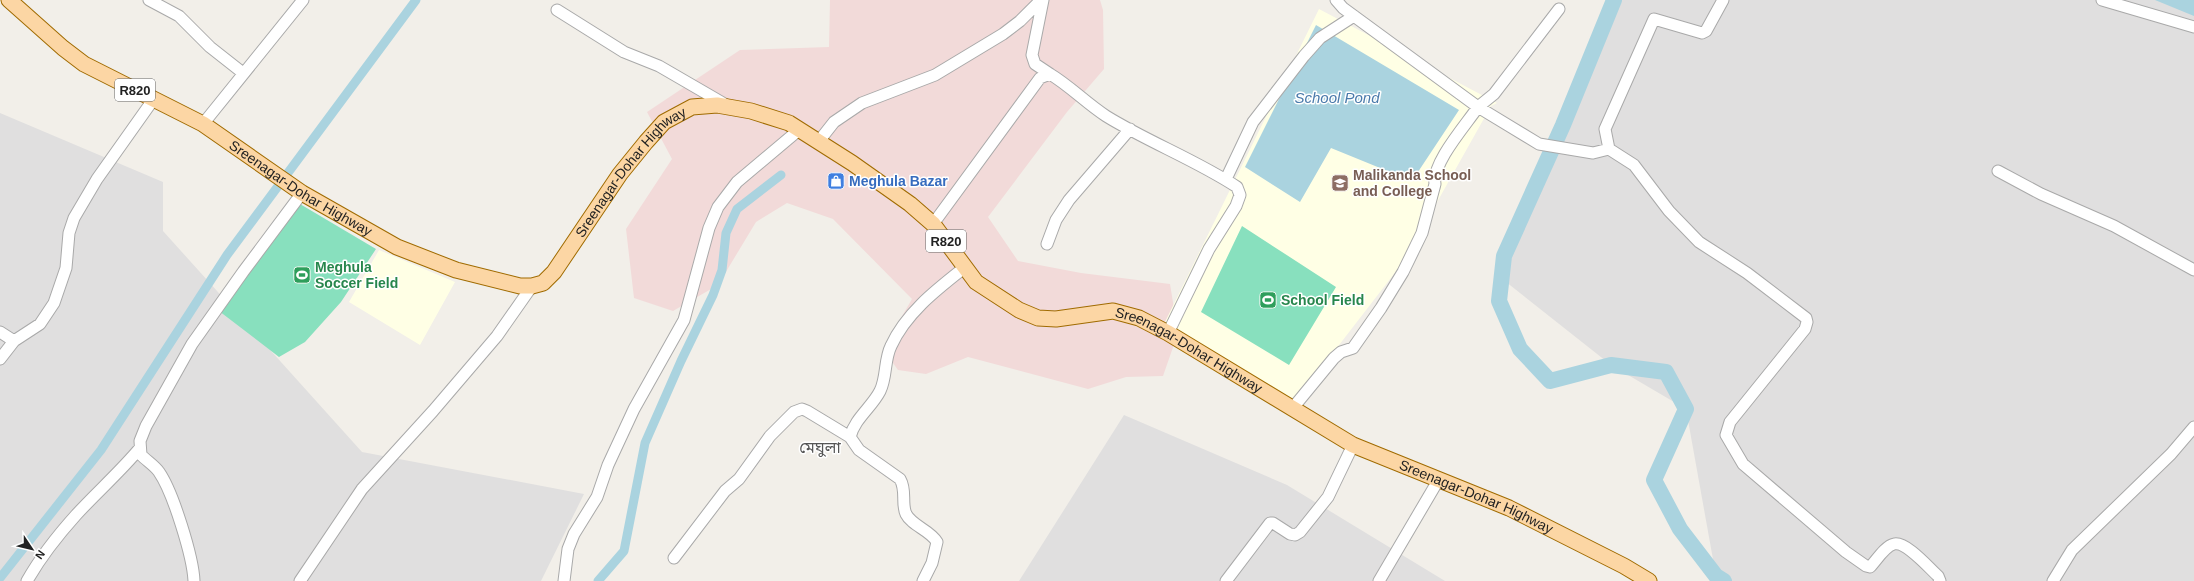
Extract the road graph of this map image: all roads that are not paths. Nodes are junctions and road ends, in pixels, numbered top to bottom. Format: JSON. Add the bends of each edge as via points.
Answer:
{"nodes":[{"id":1,"x":9,"y":0,"type":"edge"},
{"id":2,"x":150,"y":0,"type":"edge"},
{"id":3,"x":303,"y":0,"type":"edge"},
{"id":4,"x":1042,"y":0,"type":"edge"},
{"id":5,"x":1336,"y":0,"type":"edge"},
{"id":6,"x":1723,"y":0,"type":"edge"},
{"id":7,"x":2102,"y":0,"type":"edge"},
{"id":8,"x":1558,"y":9,"type":"dead end"},
{"id":9,"x":557,"y":10,"type":"dead end"},
{"id":10,"x":1354,"y":16,"type":"junction"},
{"id":11,"x":2194,"y":27,"type":"edge"},
{"id":12,"x":243,"y":73,"type":"junction"},
{"id":13,"x":1050,"y":74,"type":"junction"},
{"id":14,"x":153,"y":100,"type":"junction"},
{"id":15,"x":730,"y":107,"type":"junction"},
{"id":16,"x":1478,"y":107,"type":"junction"},
{"id":17,"x":203,"y":124,"type":"junction"},
{"id":18,"x":800,"y":129,"type":"junction"},
{"id":19,"x":1130,"y":129,"type":"junction"},
{"id":20,"x":819,"y":142,"type":"junction"},
{"id":21,"x":1609,"y":149,"type":"junction"},
{"id":22,"x":1998,"y":172,"type":"dead end"},
{"id":23,"x":1226,"y":179,"type":"junction"},
{"id":24,"x":299,"y":191,"type":"junction"},
{"id":25,"x":933,"y":224,"type":"junction"},
{"id":26,"x":1047,"y":244,"type":"dead end"},
{"id":27,"x":964,"y":268,"type":"junction"},
{"id":28,"x":2194,"y":270,"type":"edge"},
{"id":29,"x":532,"y":286,"type":"junction"},
{"id":30,"x":0,"y":332,"type":"edge"},
{"id":31,"x":1168,"y":333,"type":"junction"},
{"id":32,"x":14,"y":341,"type":"junction"},
{"id":33,"x":0,"y":359,"type":"edge"},
{"id":34,"x":1292,"y":409,"type":"junction"},
{"id":35,"x":2194,"y":427,"type":"edge"},
{"id":36,"x":850,"y":437,"type":"junction"},
{"id":37,"x":1353,"y":445,"type":"junction"},
{"id":38,"x":140,"y":448,"type":"junction"},
{"id":39,"x":1439,"y":479,"type":"junction"},
{"id":40,"x":674,"y":558,"type":"dead end"},
{"id":41,"x":26,"y":581,"type":"edge"},
{"id":42,"x":194,"y":581,"type":"edge"},
{"id":43,"x":300,"y":581,"type":"edge"},
{"id":44,"x":564,"y":581,"type":"edge"},
{"id":45,"x":923,"y":581,"type":"edge"},
{"id":46,"x":1226,"y":581,"type":"edge"},
{"id":47,"x":1378,"y":581,"type":"edge"},
{"id":48,"x":1649,"y":581,"type":"edge"},
{"id":49,"x":1940,"y":581,"type":"edge"},
{"id":50,"x":2053,"y":581,"type":"edge"}],
"edges":[{"from":1,"to":14,"type":"main road","name":"Sreenagar-Dohar Highway","number":"R820","via":[[84,64]]},
{"from":2,"to":12,"type":"street","via":[[179,16],[210,47]]},
{"from":3,"to":12,"type":"street"},
{"from":4,"to":13,"type":"street","via":[[1032,55],[1035,64]]},
{"from":4,"to":20,"type":"street","via":[[1003,34],[935,75],[862,103],[834,122]]},
{"from":5,"to":10,"type":"street"},
{"from":6,"to":21,"type":"street","via":[[1706,31],[1702,33],[1654,19],[1605,129]]},
{"from":7,"to":11,"type":"street"},
{"from":8,"to":16,"type":"street","via":[[1494,94]]},
{"from":9,"to":15,"type":"street","via":[[624,52],[659,66]]},
{"from":10,"to":16,"type":"street"},
{"from":10,"to":23,"type":"street","via":[[1320,38],[1304,56],[1254,122]]},
{"from":12,"to":17,"type":"street"},
{"from":13,"to":19,"type":"street","via":[[1105,115]]},
{"from":13,"to":25,"type":"street","via":[[1040,78]]},
{"from":14,"to":17,"type":"main road","name":"Sreenagar-Dohar Highway","number":"R820"},
{"from":14,"to":32,"type":"street","via":[[97,179],[74,218],[69,233],[66,268],[54,303],[40,324]]},
{"from":15,"to":18,"type":"main road","name":"Sreenagar-Dohar Highway","number":"R820","via":[[789,122]]},
{"from":15,"to":29,"type":"main road","name":"Sreenagar-Dohar Highway","number":"R820","via":[[692,107],[664,122],[620,174],[554,272],[543,283]]},
{"from":16,"to":21,"type":"street","via":[[1539,144],[1593,153]]},
{"from":16,"to":34,"type":"street","via":[[1439,165],[1434,176],[1432,199],[1422,234],[1382,308],[1353,348],[1341,352],[1334,358]]},
{"from":17,"to":24,"type":"main road","name":"Sreenagar-Dohar Highway","number":"R820"},
{"from":18,"to":20,"type":"main road","name":"Sreenagar-Dohar Highway","number":"R820"},
{"from":18,"to":44,"type":"street","via":[[737,182],[718,207],[703,247],[684,320],[634,409],[608,465],[597,497],[574,534],[568,549]]},
{"from":19,"to":23,"type":"street"},
{"from":19,"to":26,"type":"street","via":[[1069,200],[1056,220]]},
{"from":20,"to":25,"type":"main road","name":"Sreenagar-Dohar Highway","number":"R820","via":[[910,204]]},
{"from":21,"to":49,"type":"street","via":[[1634,165],[1669,211],[1699,242],[1747,273],[1808,322],[1726,429],[1726,435],[1743,464],[1866,566],[1870,567],[1890,546],[1905,545],[1938,576]]},
{"from":22,"to":28,"type":"street","via":[[2114,226]]},
{"from":23,"to":31,"type":"street","via":[[1237,186],[1240,195],[1236,206],[1209,249]]},
{"from":24,"to":29,"type":"main road","name":"Sreenagar-Dohar Highway","number":"R820","via":[[397,247],[456,270],[520,286]]},
{"from":24,"to":38,"type":"street","via":[[192,344],[146,426]]},
{"from":25,"to":27,"type":"main road","name":"Sreenagar-Dohar Highway","number":"R820"},
{"from":27,"to":31,"type":"main road","name":"Sreenagar-Dohar Highway","number":"R820","via":[[976,282],[1000,299],[1038,318],[1056,319],[1113,311],[1138,318]]},
{"from":27,"to":36,"type":"street","via":[[908,318],[890,346],[880,392],[855,424]]},
{"from":29,"to":43,"type":"street","via":[[497,336],[362,489]]},
{"from":30,"to":32,"type":"street"},
{"from":31,"to":34,"type":"main road","name":"Sreenagar-Dohar Highway","number":"R820"},
{"from":32,"to":33,"type":"street"},
{"from":34,"to":37,"type":"main road","name":"Sreenagar-Dohar Highway","number":"R820"},
{"from":35,"to":50,"type":"street","via":[[2171,454],[2072,550]]},
{"from":36,"to":40,"type":"street","via":[[807,411],[802,409],[794,412],[770,436],[739,479],[725,490]]},
{"from":36,"to":45,"type":"street","via":[[859,450],[900,479],[904,486],[906,514],[937,542],[932,563]]},
{"from":37,"to":39,"type":"main road","name":"Sreenagar-Dohar Highway","number":"R820"},
{"from":37,"to":46,"type":"street","via":[[1328,497],[1300,532],[1290,534],[1270,523]]},
{"from":38,"to":41,"type":"street","via":[[123,469],[75,516]]},
{"from":38,"to":42,"type":"street","via":[[141,455],[158,471],[171,496],[188,551]]},
{"from":39,"to":47,"type":"street"},
{"from":39,"to":48,"type":"main road","name":"Sreenagar-Dohar Highway","number":"R820","via":[[1509,508]]}]}
